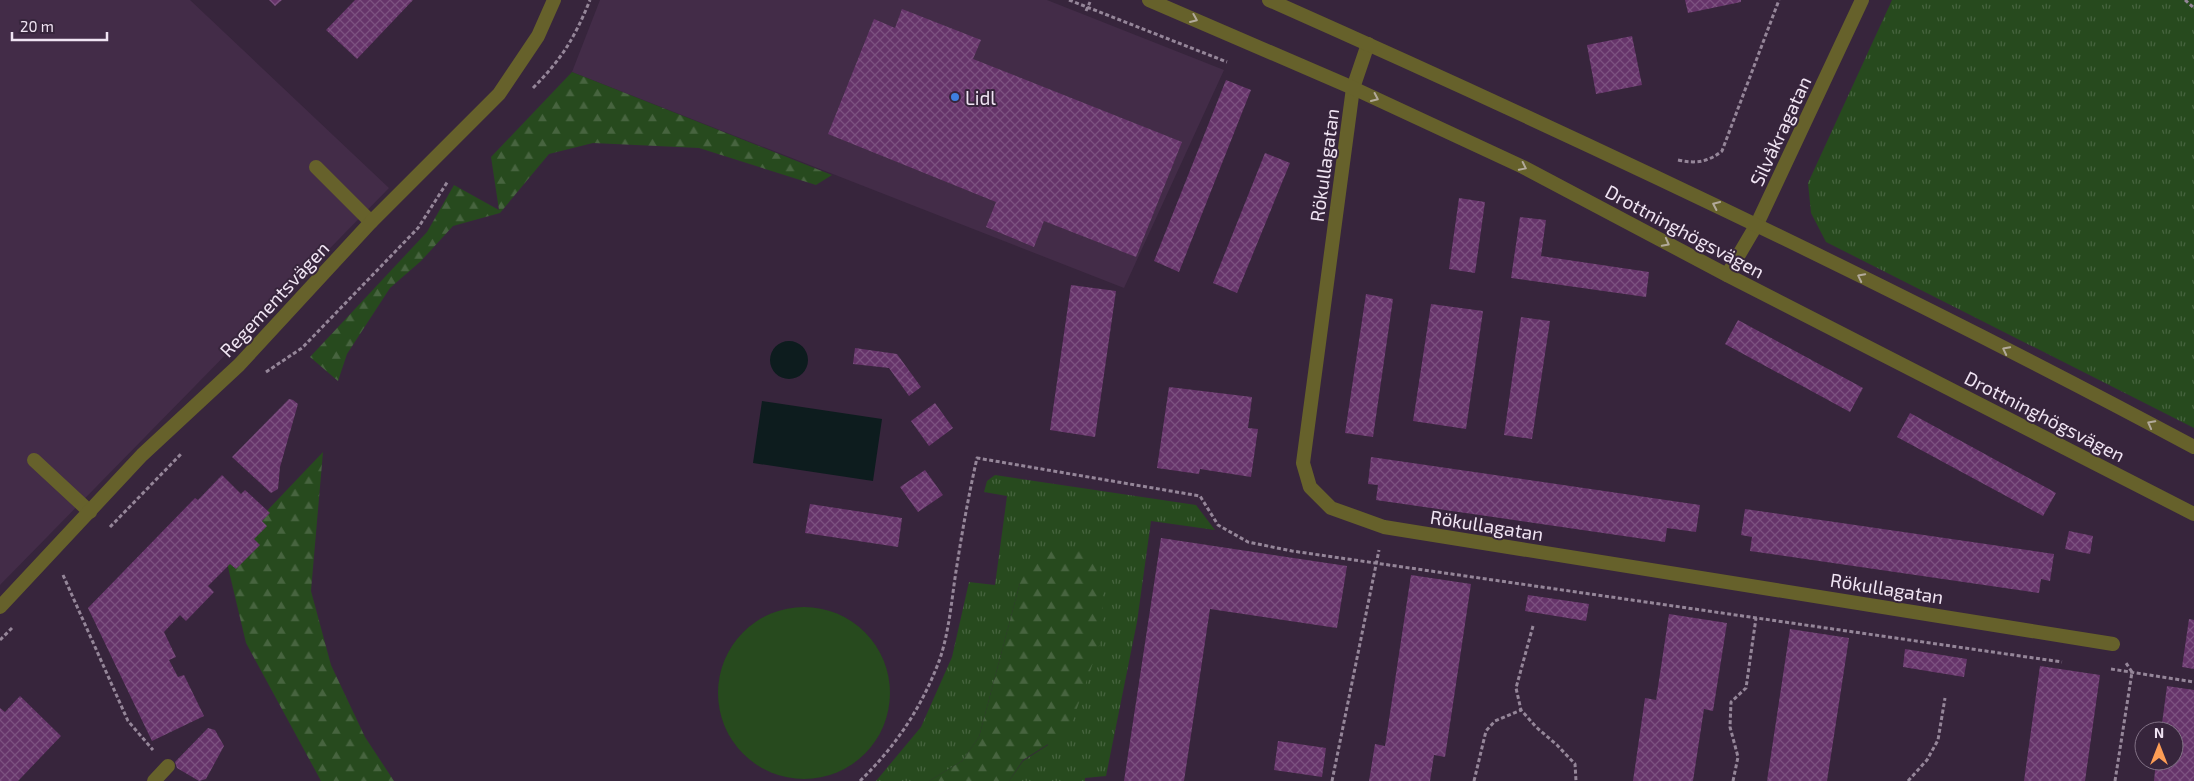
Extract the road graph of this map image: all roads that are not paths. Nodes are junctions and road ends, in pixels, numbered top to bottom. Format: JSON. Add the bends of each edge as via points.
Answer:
{"nodes":[{"id":1,"x":554,"y":0,"type":"edge"},
{"id":2,"x":1150,"y":0,"type":"edge"},
{"id":3,"x":1269,"y":0,"type":"edge"},
{"id":4,"x":1862,"y":0,"type":"edge"},
{"id":5,"x":1368,"y":44,"type":"junction"},
{"id":6,"x":1353,"y":88,"type":"junction"},
{"id":7,"x":316,"y":167,"type":"dead end"},
{"id":8,"x":371,"y":222,"type":"junction"},
{"id":9,"x":1757,"y":224,"type":"junction"},
{"id":10,"x":1727,"y":275,"type":"junction"},
{"id":11,"x":2194,"y":447,"type":"edge"},
{"id":12,"x":34,"y":460,"type":"dead end"},
{"id":13,"x":90,"y":512,"type":"junction"},
{"id":14,"x":2194,"y":514,"type":"edge"},
{"id":15,"x":0,"y":607,"type":"edge"},
{"id":16,"x":2113,"y":644,"type":"dead end"},
{"id":17,"x":168,"y":766,"type":"road end"},
{"id":18,"x":154,"y":781,"type":"edge"}],
"edges":[{"from":1,"to":8,"type":"street","name":"Regementsvägen","via":[[538,36],[499,94]]},
{"from":2,"to":6,"type":"street","name":"Drottninghögsvägen","one_way":true},
{"from":3,"to":5,"type":"street","name":"Drottninghögsvägen"},
{"from":4,"to":9,"type":"street","name":"Silvåkragatan"},
{"from":5,"to":6,"type":"street","name":"Rökullagatan"},
{"from":9,"to":5,"type":"street","name":"Drottninghögsvägen","one_way":true},
{"from":6,"to":10,"type":"street","name":"Drottninghögsvägen","one_way":true,"via":[[1523,167]]},
{"from":6,"to":16,"type":"street","name":"Rökullagatan","via":[[1303,463],[1310,488],[1331,508],[1384,527]]},
{"from":7,"to":8,"type":"street"},
{"from":8,"to":13,"type":"street","name":"Regementsvägen","via":[[239,365],[142,455]]},
{"from":9,"to":10,"type":"street","name":"Silvåkragatan"},
{"from":11,"to":9,"type":"street","name":"Drottninghögsvägen","one_way":true},
{"from":10,"to":14,"type":"street","name":"Drottninghögsvägen"},
{"from":12,"to":13,"type":"street"},
{"from":13,"to":15,"type":"street","name":"Regementsvägen"},
{"from":17,"to":18,"type":"street"}]}
